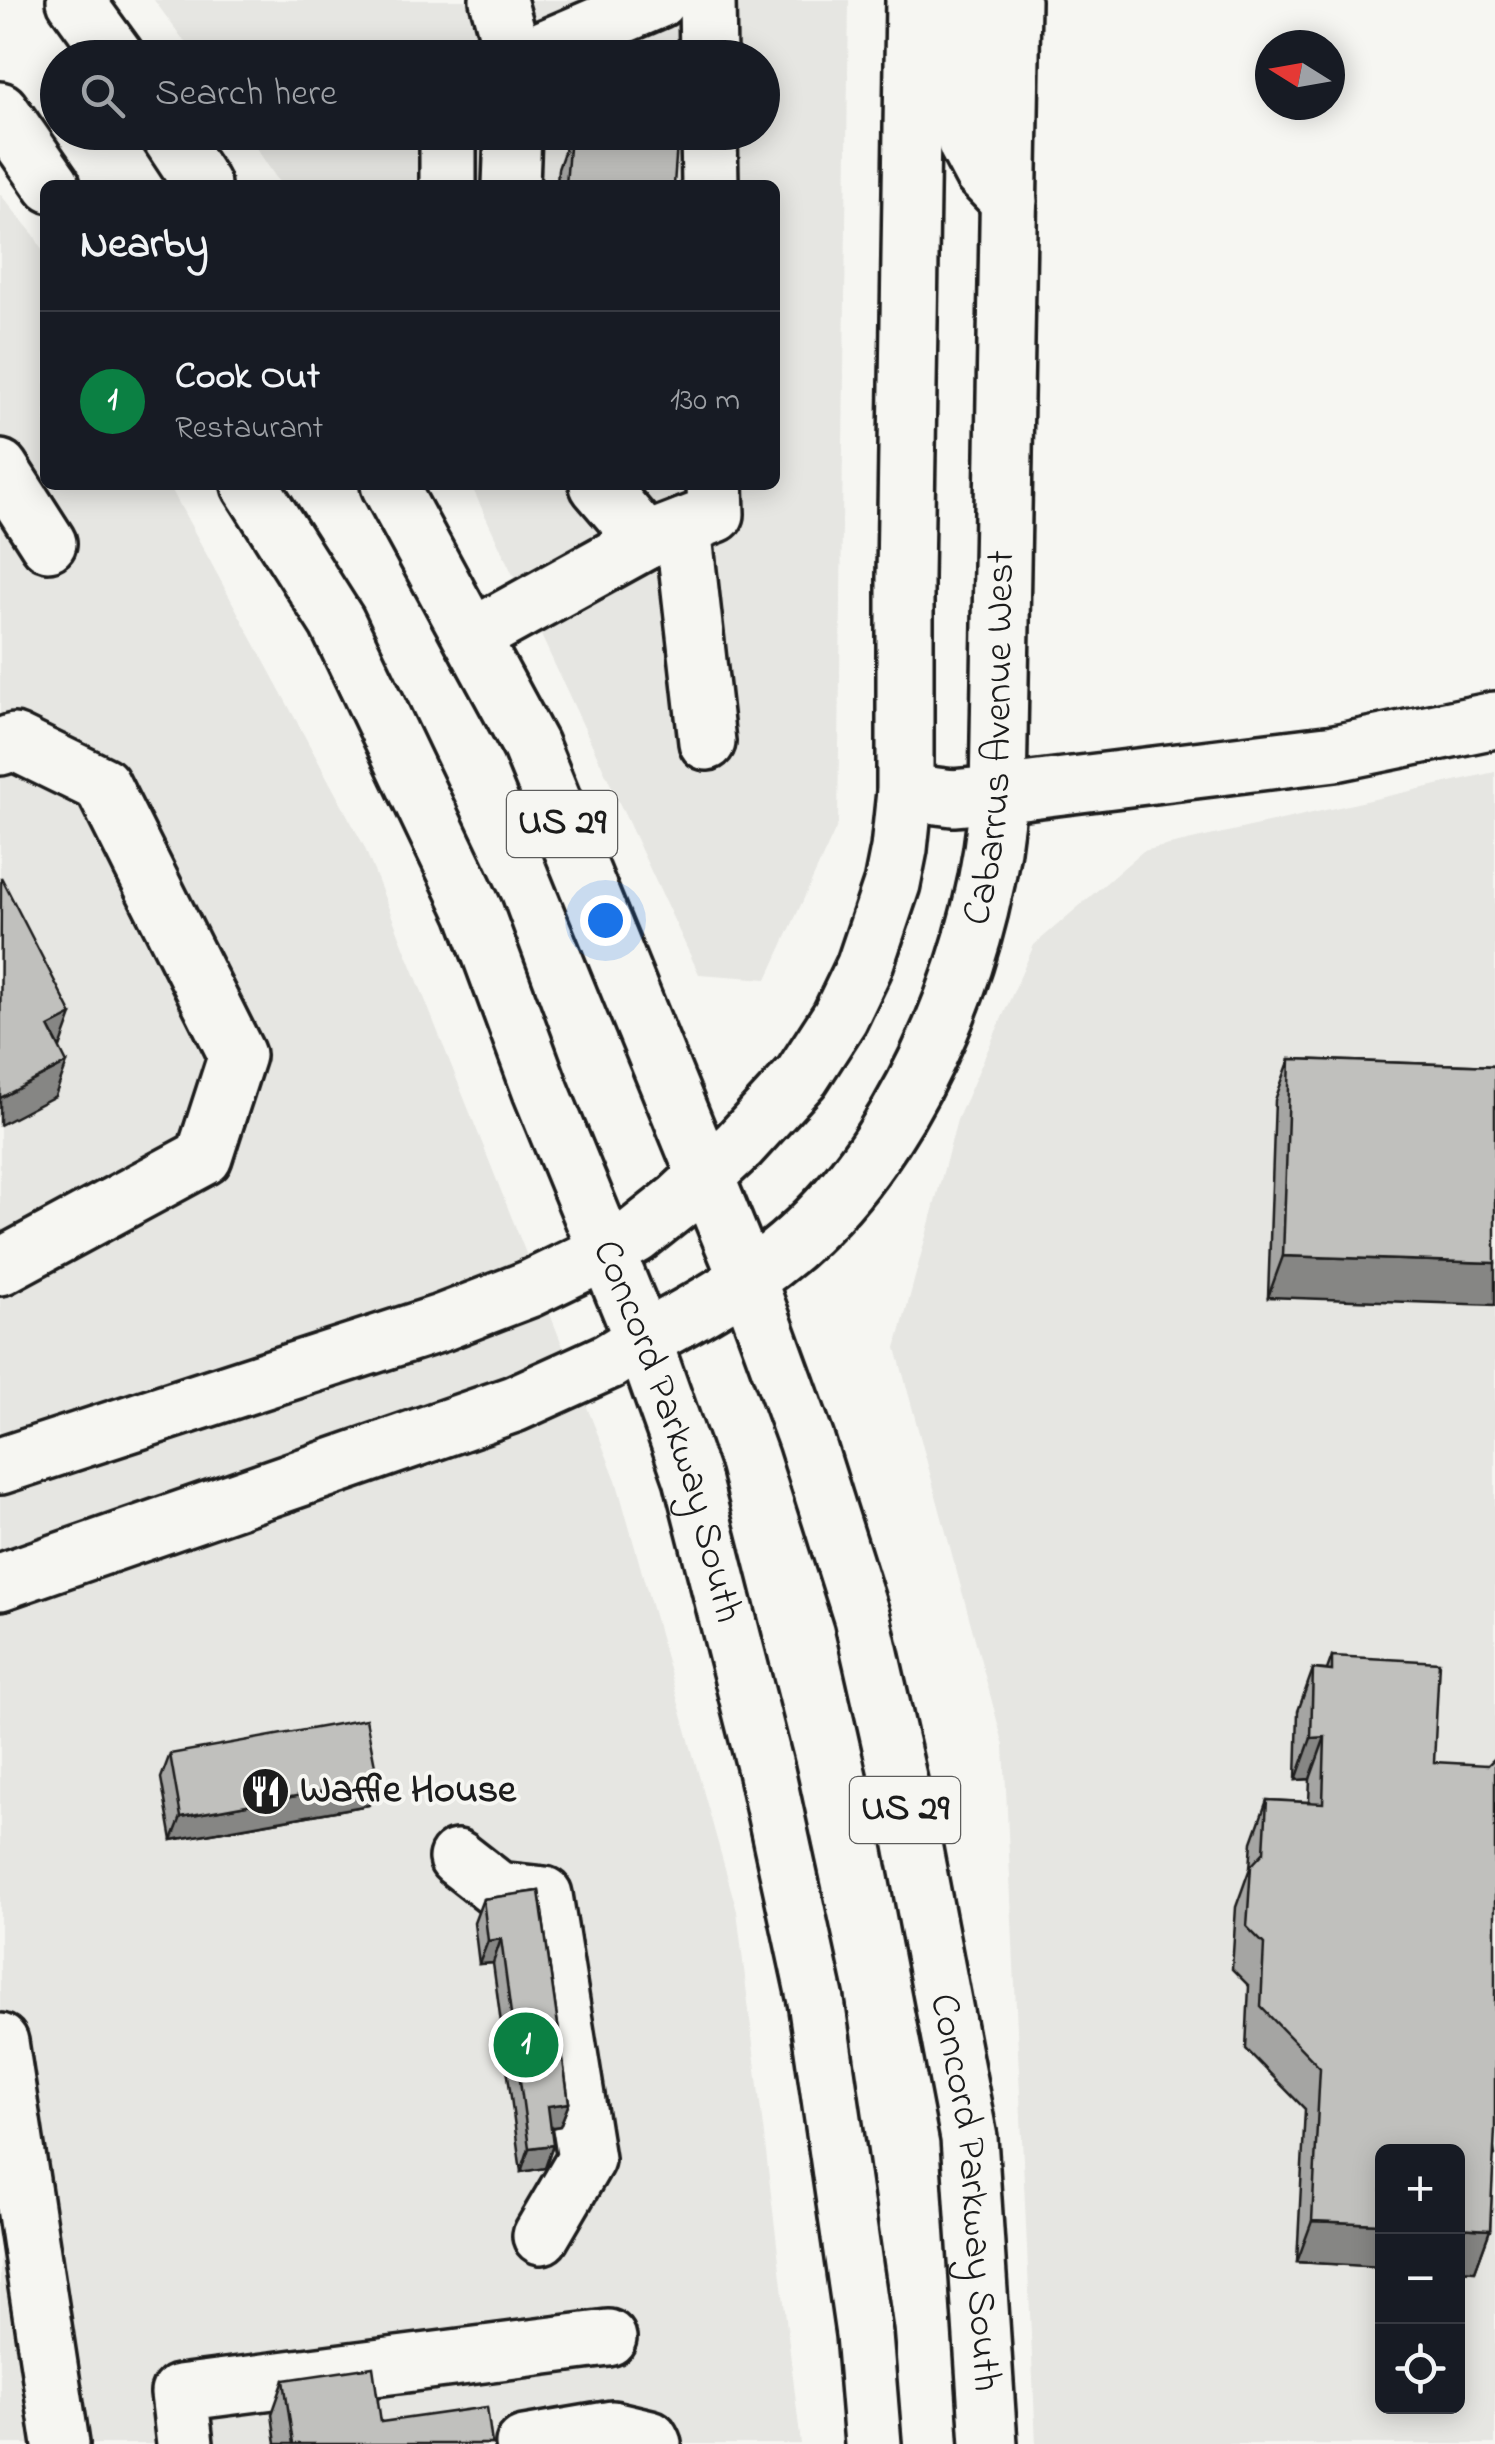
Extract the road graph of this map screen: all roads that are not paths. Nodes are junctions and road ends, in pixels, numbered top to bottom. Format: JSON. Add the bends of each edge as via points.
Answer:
{"nodes":[{"id":1,"x":498,"y":0,"type":"edge"},
{"id":2,"x":658,"y":0,"type":"edge"},
{"id":3,"x":707,"y":0,"type":"edge"},
{"id":4,"x":914,"y":0,"type":"edge"},
{"id":5,"x":965,"y":0,"type":"edge"},
{"id":6,"x":1012,"y":0,"type":"edge"},
{"id":7,"x":512,"y":40,"type":"edge"},
{"id":8,"x":561,"y":40,"type":"edge"},
{"id":9,"x":708,"y":40,"type":"edge"},
{"id":10,"x":0,"y":110,"type":"edge"},
{"id":11,"x":179,"y":150,"type":"edge"},
{"id":12,"x":448,"y":150,"type":"edge"},
{"id":13,"x":512,"y":150,"type":"edge"},
{"id":14,"x":709,"y":150,"type":"edge"},
{"id":15,"x":49,"y":180,"type":"edge"},
{"id":16,"x":199,"y":180,"type":"edge"},
{"id":17,"x":448,"y":180,"type":"edge"},
{"id":18,"x":511,"y":180,"type":"edge"},
{"id":19,"x":710,"y":180,"type":"edge"},
{"id":20,"x":1009,"y":201,"type":"junction"},
{"id":21,"x":0,"y":468,"type":"edge"},
{"id":22,"x":253,"y":490,"type":"edge"},
{"id":23,"x":393,"y":490,"type":"edge"},
{"id":24,"x":611,"y":490,"type":"edge"},
{"id":25,"x":681,"y":518,"type":"edge"},
{"id":26,"x":48,"y":543,"type":"dead end"},
{"id":27,"x":472,"y":637,"type":"junction"},
{"id":28,"x":1495,"y":720,"type":"edge"},
{"id":29,"x":707,"y":742,"type":"dead end"},
{"id":30,"x":0,"y":747,"type":"edge"},
{"id":31,"x":905,"y":792,"type":"junction"},
{"id":32,"x":998,"y":794,"type":"junction"},
{"id":33,"x":707,"y":1176,"type":"junction"},
{"id":34,"x":606,"y":1252,"type":"junction"},
{"id":35,"x":0,"y":1267,"type":"edge"},
{"id":36,"x":747,"y":1278,"type":"junction"},
{"id":37,"x":643,"y":1340,"type":"junction"},
{"id":38,"x":0,"y":1466,"type":"edge"},
{"id":39,"x":0,"y":1582,"type":"edge"},
{"id":40,"x":456,"y":1858,"type":"dead end"},
{"id":41,"x":0,"y":2042,"type":"edge"},
{"id":42,"x":541,"y":2236,"type":"dead end"},
{"id":43,"x":608,"y":2338,"type":"dead end"},
{"id":44,"x":62,"y":2444,"type":"edge"},
{"id":45,"x":185,"y":2444,"type":"edge"},
{"id":46,"x":524,"y":2444,"type":"edge"},
{"id":47,"x":653,"y":2444,"type":"edge"},
{"id":48,"x":873,"y":2444,"type":"edge"},
{"id":49,"x":989,"y":2444,"type":"edge"}],
"edges":[{"from":1,"to":7,"type":"main road"},
{"from":2,"to":8,"type":"main road"},
{"from":3,"to":9,"type":"main road"},
{"from":4,"to":31,"type":"main road","name":"Cabarrus Avenue West"},
{"from":5,"to":20,"type":"main road","via":[[966,143],[982,173]]},
{"from":6,"to":20,"type":"main road","name":"Cabarrus Avenue West"},
{"from":10,"to":15,"type":"main road"},
{"from":11,"to":16,"type":"main road"},
{"from":12,"to":17,"type":"main road"},
{"from":13,"to":18,"type":"main road"},
{"from":14,"to":19,"type":"main road"},
{"from":20,"to":32,"type":"main road","name":"Cabarrus Avenue West"},
{"from":21,"to":26,"type":"main road"},
{"from":22,"to":34,"type":"main road","name":"Concord Parkway South","number":"US 29","via":[[337,622],[467,895]]},
{"from":23,"to":27,"type":"main road","name":"Concord Parkway South","number":"US 29"},
{"from":24,"to":25,"type":"main road"},
{"from":25,"to":27,"type":"main road"},
{"from":25,"to":29,"type":"main road"},
{"from":27,"to":33,"type":"main road","name":"Concord Parkway South","number":"US 29","via":[[530,744]]},
{"from":28,"to":32,"type":"main road","via":[[1335,753]]},
{"from":30,"to":35,"type":"main road","via":[[14,742],[102,784],[237,1055],[204,1157]]},
{"from":31,"to":32,"type":"main road"},
{"from":31,"to":33,"type":"main road","name":"Cabarrus Avenue West","via":[[892,884],[840,1017],[802,1076]]},
{"from":32,"to":36,"type":"main road","name":"Cabarrus Avenue West","via":[[974,936],[908,1094],[848,1188],[784,1252]]},
{"from":33,"to":34,"type":"main road","name":"Cabarrus Avenue West"},
{"from":33,"to":36,"type":"main road","name":"Concord Parkway South","number":"US 29"},
{"from":34,"to":37,"type":"main road","name":"Concord Parkway South","number":"US 29"},
{"from":34,"to":38,"type":"main road","name":"Cabarrus Avenue West","via":[[442,1323]]},
{"from":36,"to":37,"type":"main road","name":"Cabarrus Avenue West"},
{"from":36,"to":49,"type":"main road","name":"Concord Parkway South","number":"US 29","via":[[862,1618],[912,1839],[969,2138]]},
{"from":37,"to":39,"type":"main road","name":"Cabarrus Avenue West","via":[[514,1404]]},
{"from":37,"to":48,"type":"main road","name":"Concord Parkway South","number":"US 29","via":[[692,1478],[816,2001],[864,2334]]},
{"from":40,"to":42,"type":"main road","via":[[498,1890],[544,1895],[586,2159]]},
{"from":41,"to":44,"type":"main road"},
{"from":43,"to":45,"type":"main road","via":[[179,2393]]},
{"from":46,"to":47,"type":"main road","via":[[612,2430]]}]}
